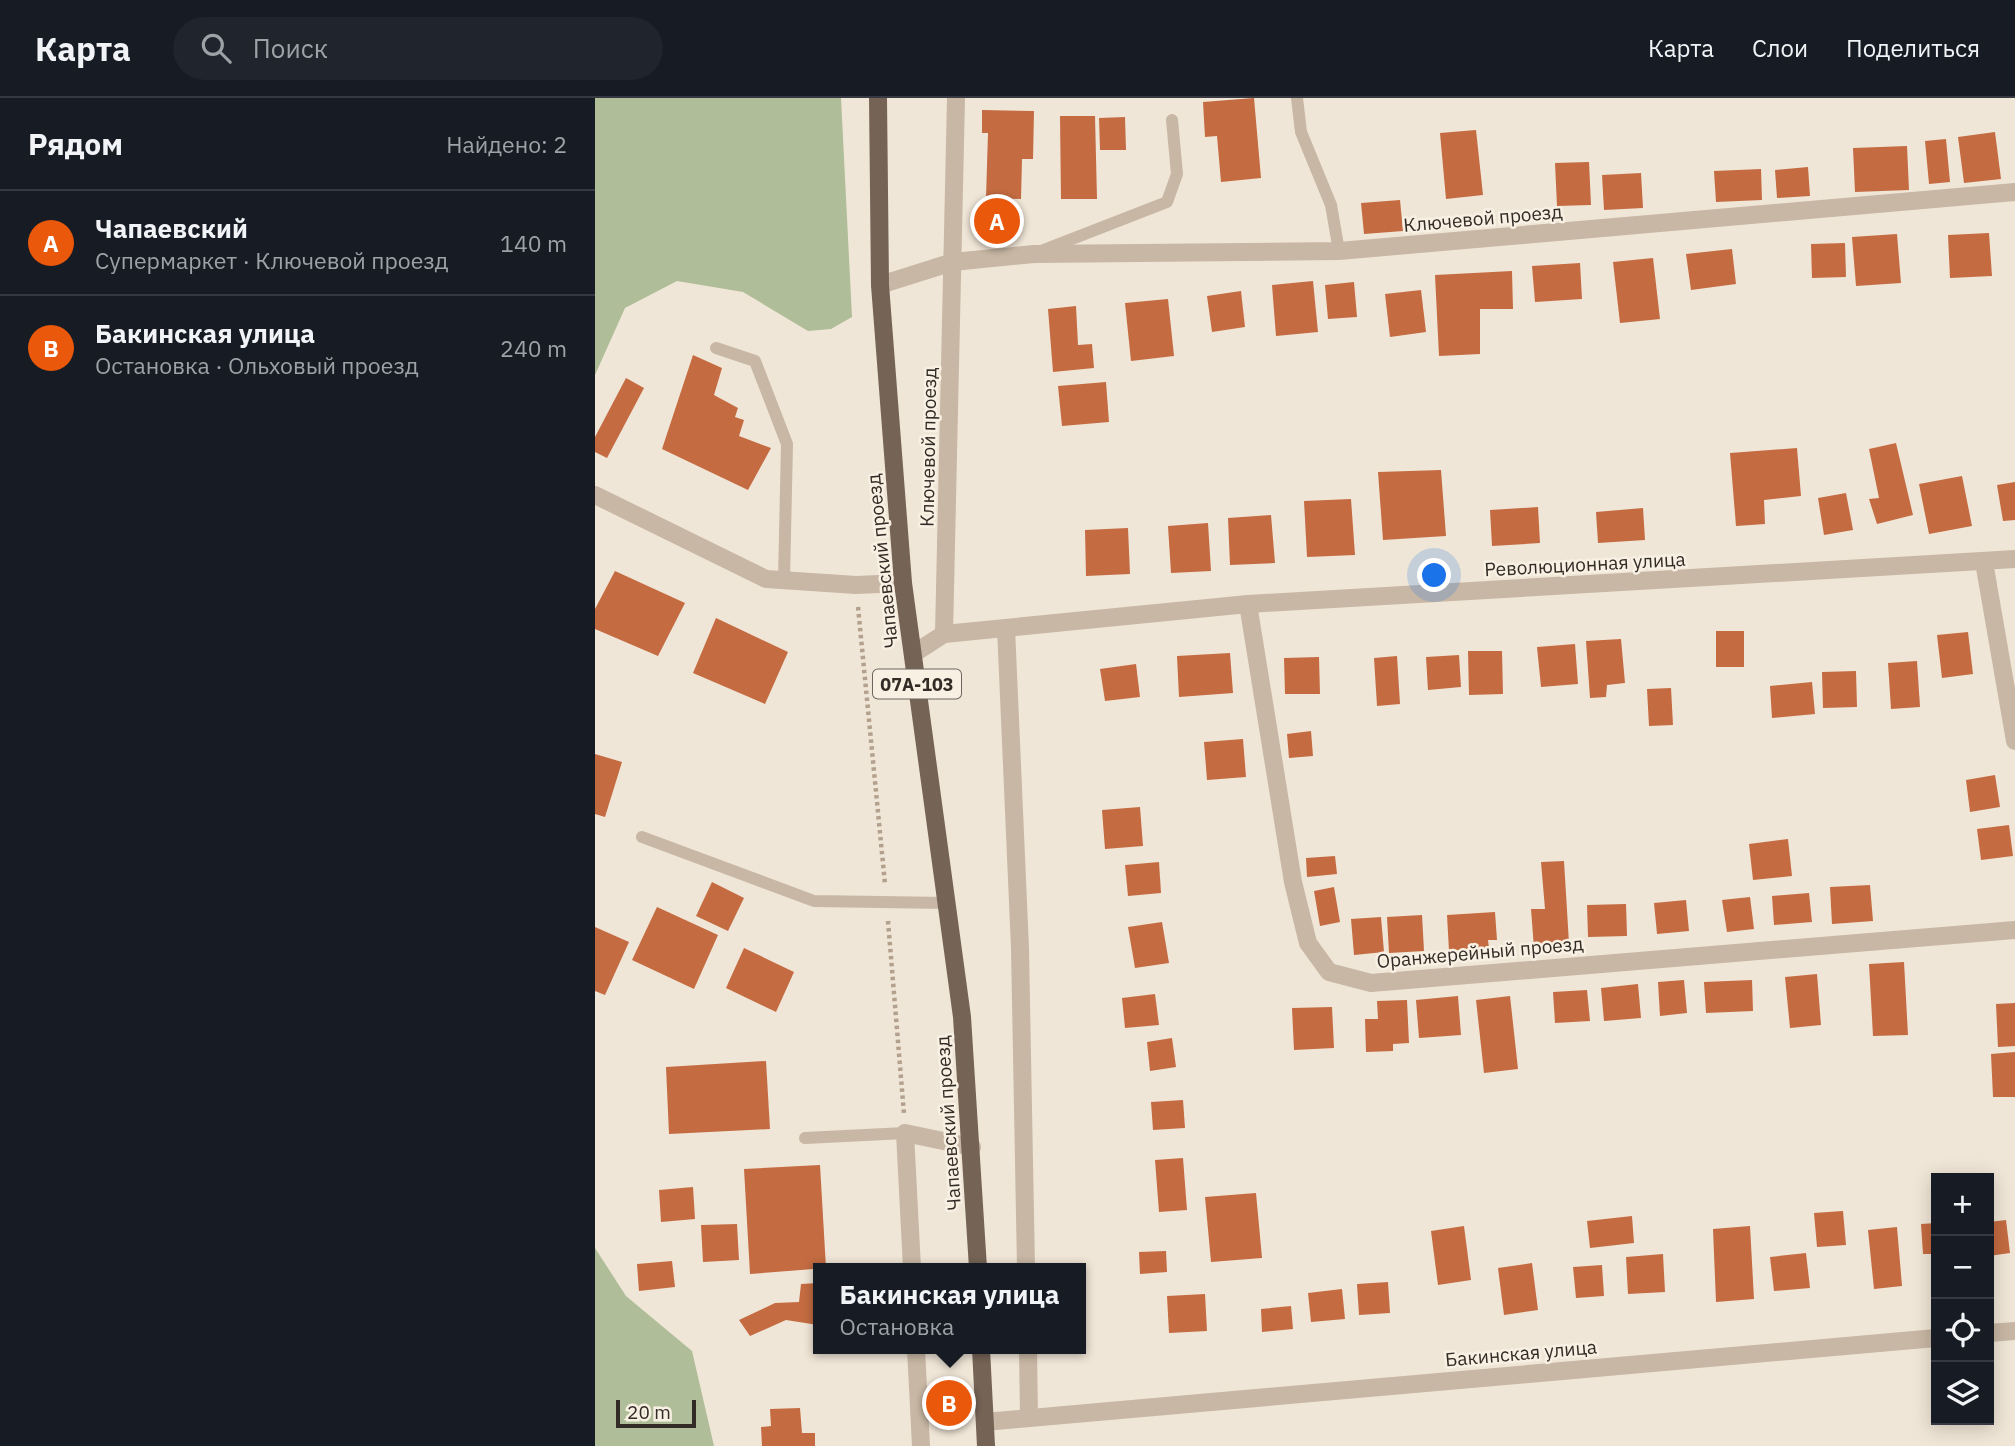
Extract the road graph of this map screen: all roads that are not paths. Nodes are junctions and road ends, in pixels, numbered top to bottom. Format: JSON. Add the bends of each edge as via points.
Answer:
{"nodes":[{"id":1,"x":878,"y":98,"type":"edge"},
{"id":2,"x":957,"y":98,"type":"edge"},
{"id":3,"x":1297,"y":98,"type":"edge"},
{"id":4,"x":1172,"y":120,"type":"dead end"},
{"id":5,"x":2015,"y":192,"type":"edge"},
{"id":6,"x":1339,"y":251,"type":"junction"},
{"id":7,"x":1034,"y":254,"type":"junction"},
{"id":8,"x":953,"y":262,"type":"junction"},
{"id":9,"x":880,"y":285,"type":"junction"},
{"id":10,"x":716,"y":348,"type":"dead end"},
{"id":11,"x":595,"y":495,"type":"edge"},
{"id":12,"x":2015,"y":559,"type":"edge"},
{"id":13,"x":1984,"y":562,"type":"junction"},
{"id":14,"x":783,"y":580,"type":"junction"},
{"id":15,"x":903,"y":583,"type":"junction"},
{"id":16,"x":1248,"y":604,"type":"junction"},
{"id":17,"x":1006,"y":628,"type":"junction"},
{"id":18,"x":944,"y":634,"type":"junction"},
{"id":19,"x":913,"y":654,"type":"junction"},
{"id":20,"x":2015,"y":741,"type":"edge"},
{"id":21,"x":642,"y":838,"type":"dead end"},
{"id":22,"x":947,"y":903,"type":"junction"},
{"id":23,"x":2015,"y":930,"type":"edge"},
{"id":24,"x":905,"y":1133,"type":"junction"},
{"id":25,"x":805,"y":1138,"type":"dead end"},
{"id":26,"x":972,"y":1147,"type":"junction"},
{"id":27,"x":912,"y":1263,"type":"edge"},
{"id":28,"x":978,"y":1263,"type":"edge"},
{"id":29,"x":1026,"y":1263,"type":"edge"},
{"id":30,"x":2015,"y":1331,"type":"edge"},
{"id":31,"x":1994,"y":1333,"type":"edge"},
{"id":32,"x":1931,"y":1338,"type":"edge"},
{"id":33,"x":916,"y":1354,"type":"edge"},
{"id":34,"x":981,"y":1354,"type":"edge"},
{"id":35,"x":1028,"y":1354,"type":"edge"},
{"id":36,"x":1029,"y":1418,"type":"junction"},
{"id":37,"x":985,"y":1422,"type":"junction"},
{"id":38,"x":921,"y":1446,"type":"edge"},
{"id":39,"x":986,"y":1446,"type":"edge"}],
"edges":[{"from":1,"to":9,"type":"main road","name":"Чапаевский проезд","number":"07А-103"},
{"from":2,"to":8,"type":"street","name":"Ключевой проезд"},
{"from":3,"to":6,"type":"lane","via":[[1301,132],[1331,205]]},
{"from":4,"to":7,"type":"lane","via":[[1177,174],[1167,202]]},
{"from":5,"to":6,"type":"street","name":"Ключевой проезд"},
{"from":6,"to":7,"type":"street","name":"Ключевой проезд"},
{"from":7,"to":8,"type":"street","name":"Ключевой проезд"},
{"from":8,"to":9,"type":"street","name":"Ключевой проезд"},
{"from":8,"to":18,"type":"street","name":"Ключевой проезд"},
{"from":9,"to":15,"type":"main road","name":"Чапаевский проезд","number":"07А-103"},
{"from":10,"to":14,"type":"lane","via":[[755,361],[787,444]]},
{"from":11,"to":14,"type":"street","via":[[766,579]]},
{"from":12,"to":13,"type":"street","name":"Революционная улица"},
{"from":13,"to":16,"type":"street","name":"Революционная улица"},
{"from":13,"to":20,"type":"street"},
{"from":14,"to":15,"type":"street"},
{"from":15,"to":19,"type":"main road","name":"Чапаевский проезд","number":"07А-103"},
{"from":16,"to":17,"type":"street","name":"Революционная улица"},
{"from":16,"to":23,"type":"street","name":"Оранжерейный проезд","via":[[1293,882],[1308,943],[1329,972],[1371,983]]},
{"from":17,"to":18,"type":"street","name":"Революционная улица"},
{"from":17,"to":29,"type":"street","via":[[1020,948]]},
{"from":18,"to":19,"type":"street","name":"Революционная улица"},
{"from":19,"to":22,"type":"main road","name":"Чапаевский проезд","number":"07А-103"},
{"from":21,"to":22,"type":"lane","via":[[814,901]]},
{"from":22,"to":26,"type":"main road","name":"Чапаевский проезд","number":"07А-103"},
{"from":24,"to":25,"type":"lane"},
{"from":24,"to":26,"type":"street"},
{"from":24,"to":27,"type":"street"},
{"from":26,"to":28,"type":"main road","name":"Чапаевский проезд","number":"07А-103"},
{"from":30,"to":31,"type":"street"},
{"from":32,"to":36,"type":"street","name":"Бакинская улица"},
{"from":33,"to":38,"type":"street"},
{"from":34,"to":37,"type":"main road"},
{"from":35,"to":36,"type":"street"},
{"from":36,"to":37,"type":"street","name":"Бакинская улица"},
{"from":37,"to":39,"type":"main road"}]}
